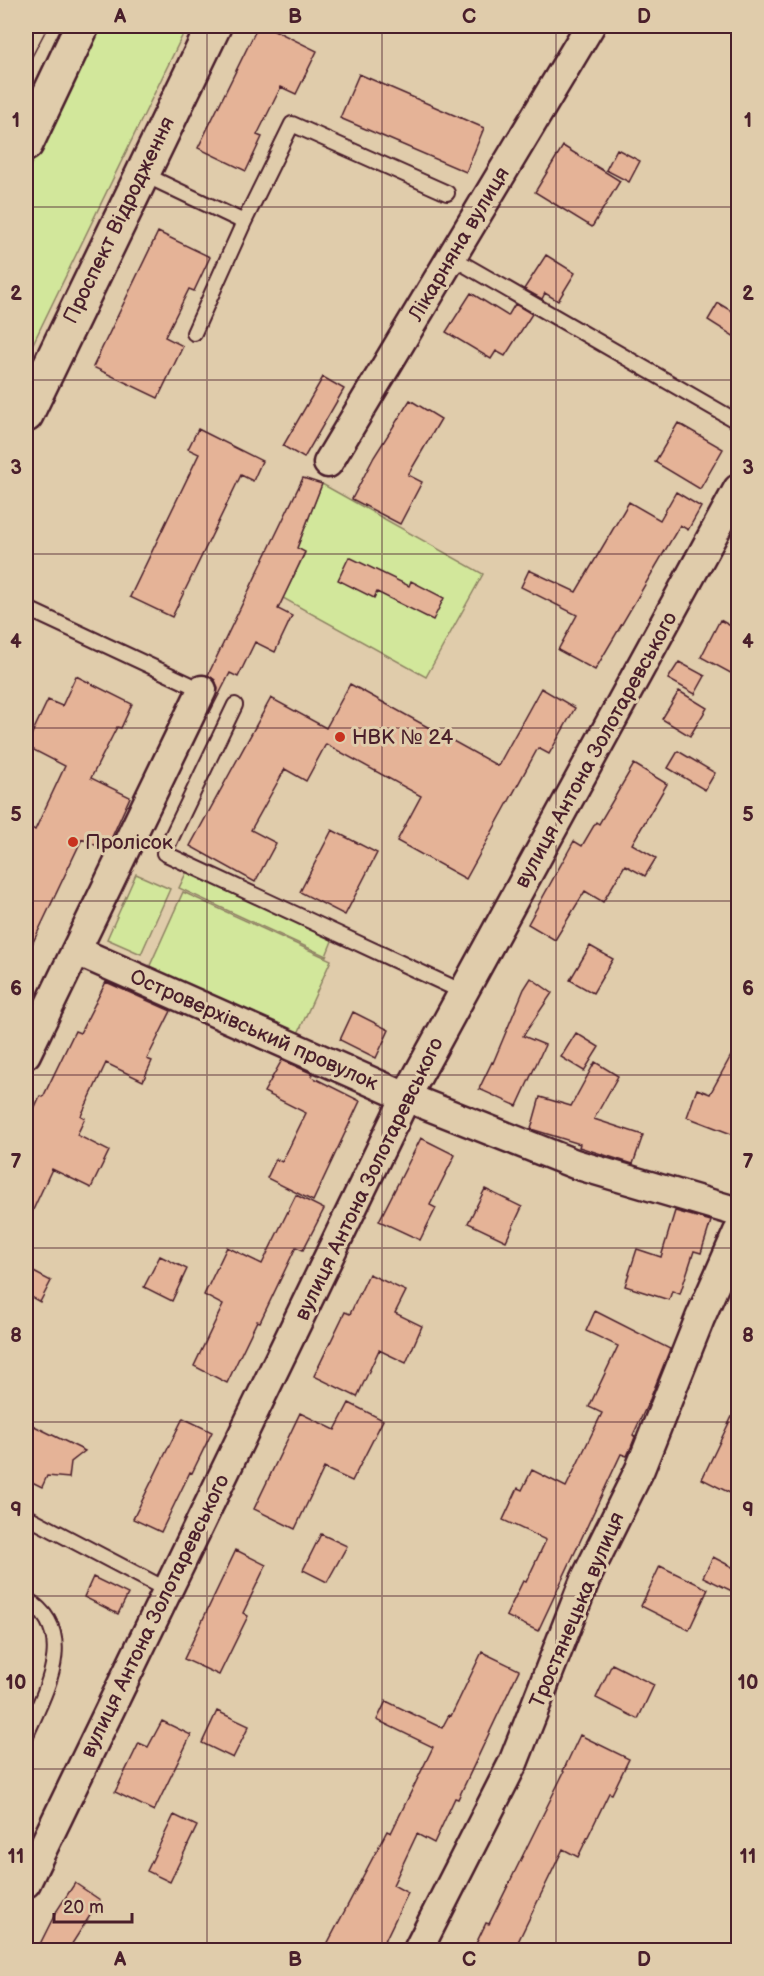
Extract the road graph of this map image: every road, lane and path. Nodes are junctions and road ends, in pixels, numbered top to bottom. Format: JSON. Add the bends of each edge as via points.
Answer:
{"nodes":[{"id":1,"x":82,"y":26,"type":"edge"},
{"id":2,"x":214,"y":26,"type":"edge"},
{"id":3,"x":590,"y":26,"type":"edge"},
{"id":4,"x":26,"y":144,"type":"edge"},
{"id":5,"x":141,"y":173,"type":"junction"},
{"id":6,"x":447,"y":193,"type":"dead end"},
{"id":7,"x":244,"y":222,"type":"junction"},
{"id":8,"x":451,"y":257,"type":"junction"},
{"id":9,"x":194,"y":333,"type":"dead end"},
{"id":10,"x":26,"y":415,"type":"edge"},
{"id":11,"x":738,"y":422,"type":"edge"},
{"id":12,"x":328,"y":463,"type":"dead end"},
{"id":13,"x":738,"y":489,"type":"edge"},
{"id":14,"x":26,"y":608,"type":"edge"},
{"id":15,"x":202,"y":690,"type":"joint"},
{"id":16,"x":234,"y":705,"type":"dead end"},
{"id":17,"x":77,"y":951,"type":"junction"},
{"id":18,"x":464,"y":992,"type":"junction"},
{"id":19,"x":33,"y":1021,"type":"edge"},
{"id":20,"x":26,"y":1054,"type":"edge"},
{"id":21,"x":406,"y":1098,"type":"junction"},
{"id":22,"x":738,"y":1212,"type":"edge"},
{"id":23,"x":738,"y":1232,"type":"edge"},
{"id":24,"x":26,"y":1515,"type":"edge"},
{"id":25,"x":168,"y":1590,"type":"junction"},
{"id":26,"x":26,"y":1599,"type":"edge"},
{"id":27,"x":26,"y":1735,"type":"edge"},
{"id":28,"x":26,"y":1883,"type":"edge"},
{"id":29,"x":417,"y":1950,"type":"edge"}],
"edges":[{"from":1,"to":4,"type":"main road"},
{"from":2,"to":5,"type":"main road","name":"Проспект Відродження"},
{"from":3,"to":8,"type":"street","name":"Лікарняна вулиця"},
{"from":5,"to":7,"type":"lane"},
{"from":5,"to":10,"type":"main road","name":"Проспект Відродження"},
{"from":6,"to":7,"type":"lane","via":[[292,124]]},
{"from":7,"to":9,"type":"lane"},
{"from":8,"to":11,"type":"lane"},
{"from":8,"to":12,"type":"street","name":"Лікарняна вулиця"},
{"from":13,"to":18,"type":"street","name":"вулиця Антона Золотаревського"},
{"from":14,"to":15,"type":"lane"},
{"from":15,"to":17,"type":"street"},
{"from":16,"to":18,"type":"lane","via":[[164,853]]},
{"from":17,"to":19,"type":"street"},
{"from":17,"to":21,"type":"street","name":"Островерхівський провулок"},
{"from":18,"to":21,"type":"street","name":"вулиця Антона Золотаревського"},
{"from":19,"to":20,"type":"street"},
{"from":21,"to":22,"type":"street","name":"Островерхівський провулок","via":[[574,1164]]},
{"from":21,"to":25,"type":"street","name":"вулиця Антона Золотаревського"},
{"from":23,"to":29,"type":"street","name":"Тростянецька вулиця","via":[[640,1469],[585,1580],[513,1763]]},
{"from":24,"to":25,"type":"lane"},
{"from":25,"to":28,"type":"street","name":"вулиця Антона Золотаревського"},
{"from":26,"to":27,"type":"lane","via":[[38,1606],[51,1626],[56,1653],[50,1681]]}]}
